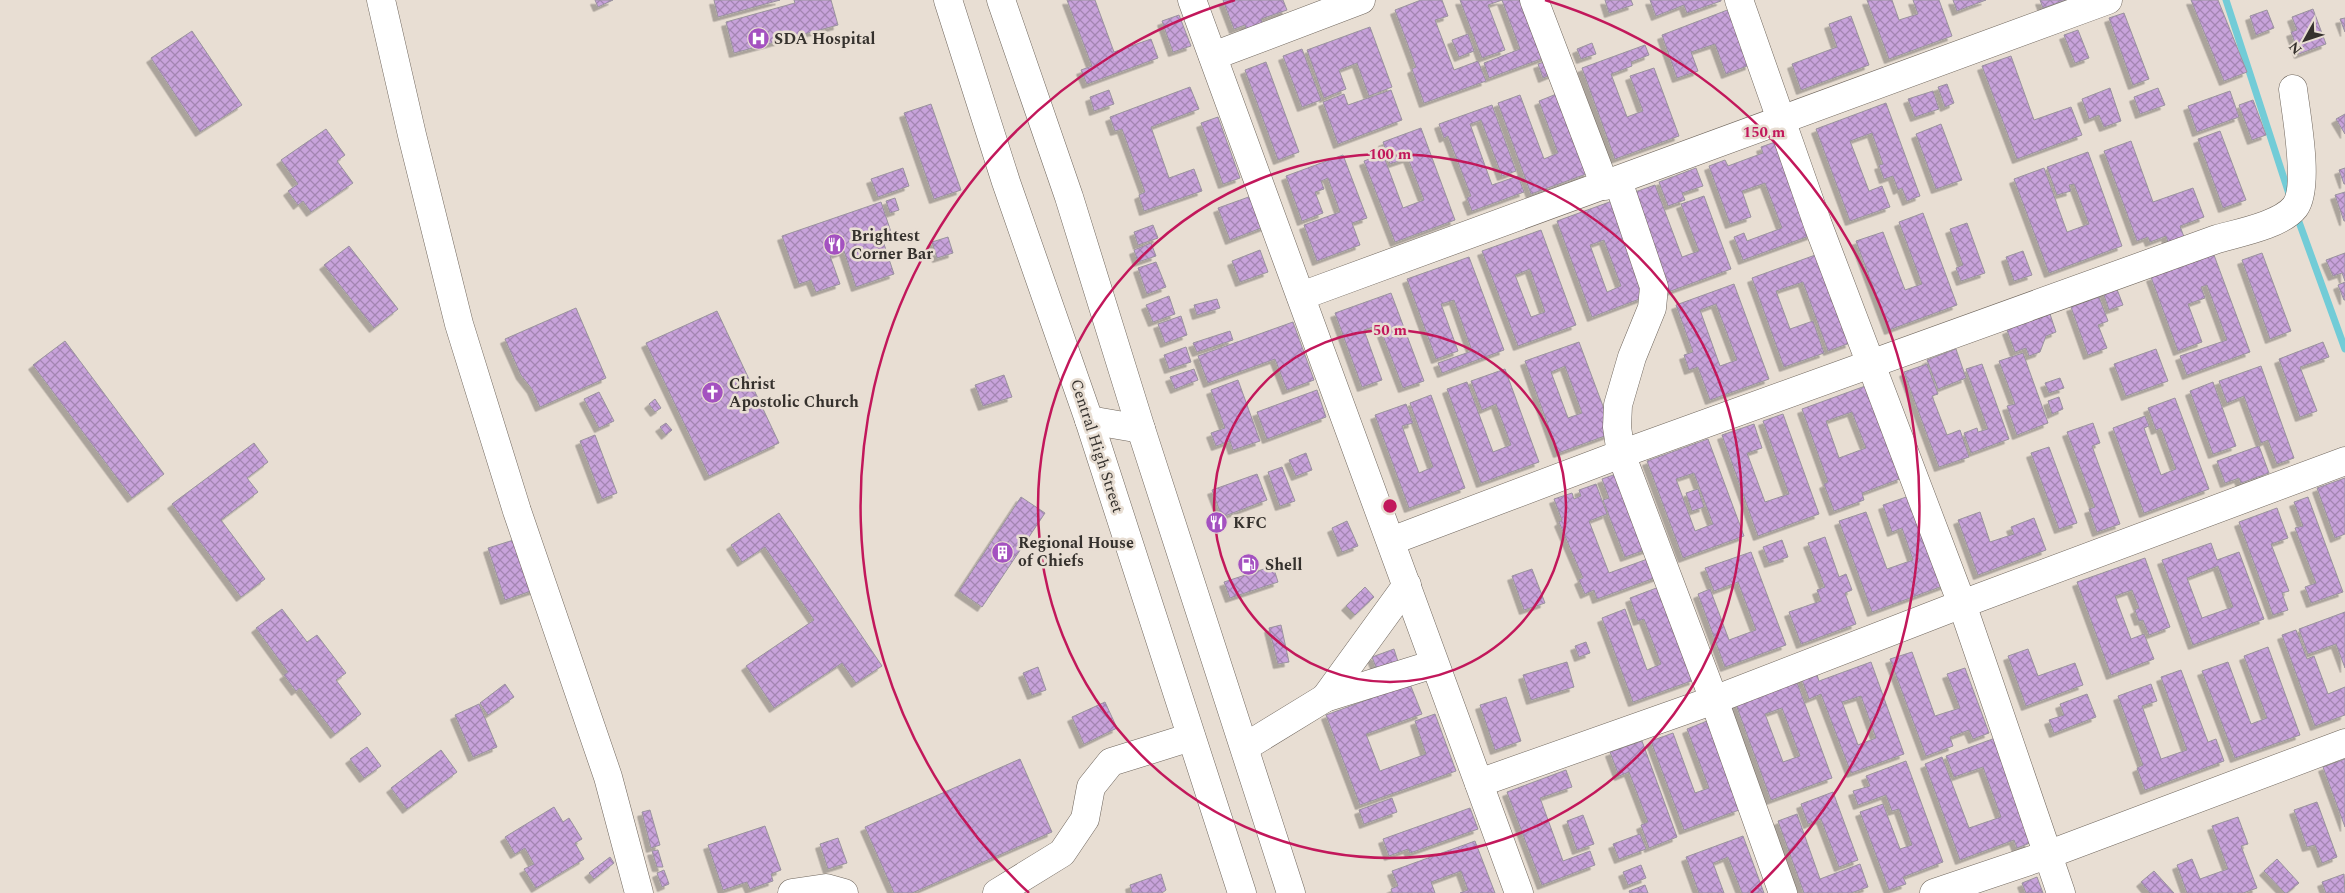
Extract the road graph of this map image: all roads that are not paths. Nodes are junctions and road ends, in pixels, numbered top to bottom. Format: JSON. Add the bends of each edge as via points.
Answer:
{"nodes":[{"id":1,"x":381,"y":0,"type":"edge"},
{"id":2,"x":948,"y":0,"type":"edge"},
{"id":3,"x":1001,"y":0,"type":"edge"},
{"id":4,"x":1192,"y":0,"type":"edge"},
{"id":5,"x":1361,"y":0,"type":"edge"},
{"id":6,"x":1534,"y":0,"type":"edge"},
{"id":7,"x":1739,"y":0,"type":"edge"},
{"id":8,"x":2108,"y":0,"type":"edge"},
{"id":9,"x":1213,"y":56,"type":"junction"},
{"id":10,"x":2293,"y":89,"type":"dead end"},
{"id":11,"x":1780,"y":120,"type":"junction"},
{"id":12,"x":1611,"y":184,"type":"junction"},
{"id":13,"x":1301,"y":296,"type":"junction"},
{"id":14,"x":1870,"y":364,"type":"junction"},
{"id":15,"x":1089,"y":420,"type":"junction"},
{"id":16,"x":1141,"y":429,"type":"junction"},
{"id":17,"x":1621,"y":454,"type":"junction"},
{"id":18,"x":2345,"y":461,"type":"edge"},
{"id":19,"x":1391,"y":540,"type":"junction"},
{"id":20,"x":1406,"y":585,"type":"junction"},
{"id":21,"x":1962,"y":604,"type":"junction"},
{"id":22,"x":1434,"y":664,"type":"junction"},
{"id":23,"x":1325,"y":698,"type":"junction"},
{"id":24,"x":1714,"y":700,"type":"junction"},
{"id":25,"x":1191,"y":737,"type":"junction"},
{"id":26,"x":2345,"y":743,"type":"edge"},
{"id":27,"x":1245,"y":748,"type":"junction"},
{"id":28,"x":1479,"y":782,"type":"junction"},
{"id":29,"x":2047,"y":854,"type":"junction"},
{"id":30,"x":639,"y":893,"type":"edge"},
{"id":31,"x":792,"y":893,"type":"edge"},
{"id":32,"x":844,"y":893,"type":"edge"},
{"id":33,"x":997,"y":893,"type":"edge"},
{"id":34,"x":1242,"y":893,"type":"edge"},
{"id":35,"x":1291,"y":893,"type":"edge"},
{"id":36,"x":1518,"y":893,"type":"edge"},
{"id":37,"x":1783,"y":893,"type":"edge"},
{"id":38,"x":1934,"y":893,"type":"edge"},
{"id":39,"x":2061,"y":893,"type":"edge"}],
"edges":[{"from":1,"to":30,"type":"main road","via":[[459,324],[517,511],[608,778]]},
{"from":2,"to":15,"type":"main road","name":"Central High Street","via":[[1006,182]]},
{"from":3,"to":16,"type":"main road","via":[[1069,197]]},
{"from":4,"to":9,"type":"main road"},
{"from":5,"to":9,"type":"main road"},
{"from":6,"to":12,"type":"main road"},
{"from":7,"to":11,"type":"main road"},
{"from":8,"to":11,"type":"main road"},
{"from":9,"to":13,"type":"main road"},
{"from":10,"to":14,"type":"main road","via":[[2301,156],[2301,194],[2295,207],[2286,215]]},
{"from":11,"to":12,"type":"main road"},
{"from":11,"to":14,"type":"main road"},
{"from":12,"to":13,"type":"main road"},
{"from":12,"to":17,"type":"main road","via":[[1654,287],[1652,308],[1632,357],[1618,405]]},
{"from":13,"to":19,"type":"main road"},
{"from":14,"to":17,"type":"main road"},
{"from":14,"to":21,"type":"main road"},
{"from":15,"to":16,"type":"main road"},
{"from":15,"to":25,"type":"main road","name":"Central High Street"},
{"from":16,"to":27,"type":"main road"},
{"from":17,"to":19,"type":"main road"},
{"from":17,"to":24,"type":"main road"},
{"from":18,"to":21,"type":"main road"},
{"from":19,"to":20,"type":"main road"},
{"from":20,"to":22,"type":"main road"},
{"from":20,"to":23,"type":"main road"},
{"from":21,"to":24,"type":"main road"},
{"from":21,"to":29,"type":"main road"},
{"from":22,"to":23,"type":"main road"},
{"from":22,"to":28,"type":"main road"},
{"from":23,"to":27,"type":"main road"},
{"from":24,"to":28,"type":"main road"},
{"from":24,"to":37,"type":"main road"},
{"from":25,"to":33,"type":"main road","via":[[1111,762],[1091,787],[1085,819],[1062,853]]},
{"from":25,"to":34,"type":"main road","name":"Central High Street"},
{"from":26,"to":29,"type":"main road"},
{"from":27,"to":35,"type":"main road"},
{"from":28,"to":36,"type":"main road"},
{"from":29,"to":38,"type":"main road"},
{"from":29,"to":39,"type":"main road"},
{"from":31,"to":32,"type":"main road","via":[[826,888]]}]}
